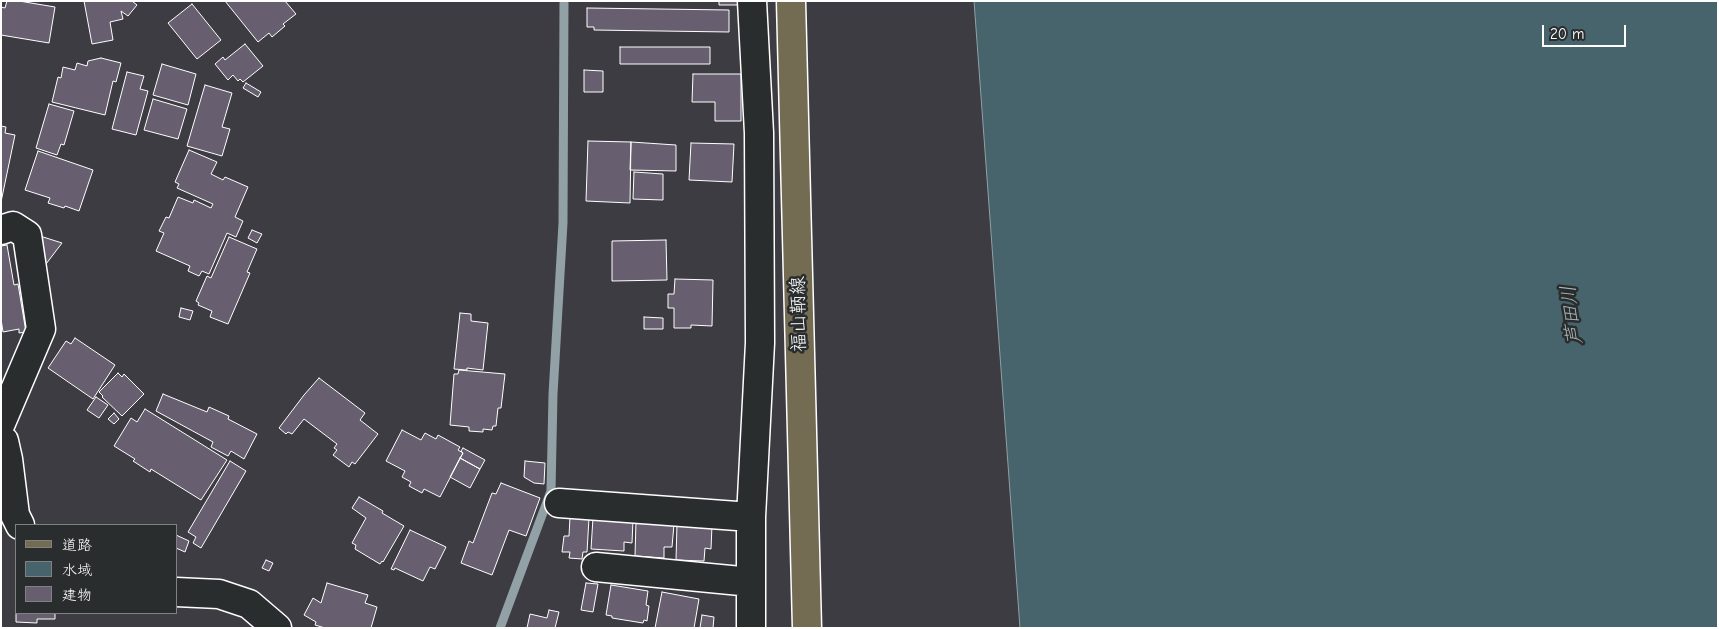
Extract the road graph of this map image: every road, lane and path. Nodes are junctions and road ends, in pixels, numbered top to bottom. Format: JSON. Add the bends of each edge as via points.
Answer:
{"nodes":[{"id":1,"x":752,"y":1,"type":"edge"},
{"id":2,"x":792,"y":1,"type":"edge"},
{"id":3,"x":1,"y":230,"type":"edge"},
{"id":4,"x":1,"y":423,"type":"edge"},
{"id":5,"x":1,"y":440,"type":"edge"},
{"id":6,"x":559,"y":503,"type":"dead end"},
{"id":7,"x":751,"y":517,"type":"junction"},
{"id":8,"x":20,"y":524,"type":"edge"},
{"id":9,"x":596,"y":567,"type":"dead end"},
{"id":10,"x":178,"y":592,"type":"edge"},
{"id":11,"x":754,"y":611,"type":"edge"},
{"id":12,"x":277,"y":628,"type":"edge"},
{"id":13,"x":807,"y":628,"type":"edge"}],
"edges":[{"from":1,"to":7,"type":"street","via":[[759,133],[760,343]]},
{"from":2,"to":13,"type":"main road","name":"福山鞆線"},
{"from":3,"to":4,"type":"street","via":[[13,226],[27,235],[41,329]]},
{"from":5,"to":8,"type":"street","via":[[8,459],[15,515]]},
{"from":6,"to":7,"type":"street"},
{"from":7,"to":11,"type":"street"},
{"from":9,"to":11,"type":"street"},
{"from":10,"to":12,"type":"street","via":[[219,594],[249,604]]}]}
